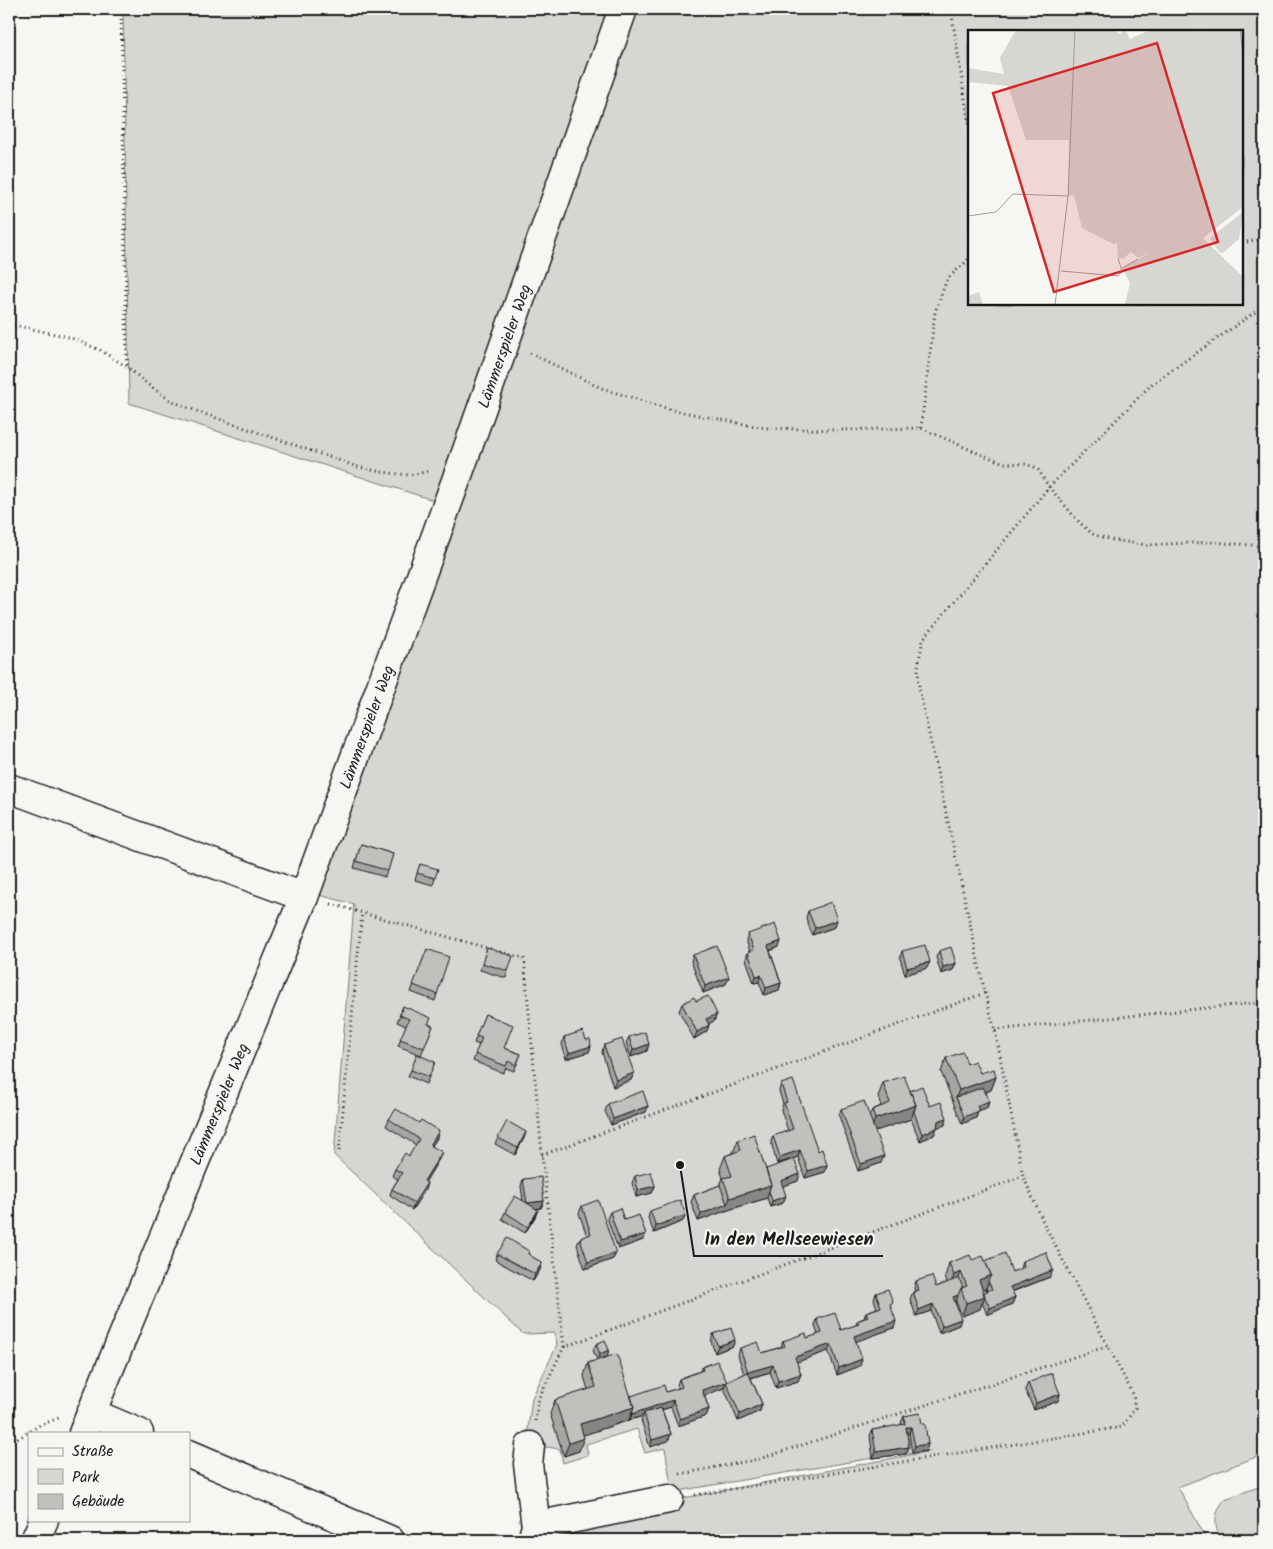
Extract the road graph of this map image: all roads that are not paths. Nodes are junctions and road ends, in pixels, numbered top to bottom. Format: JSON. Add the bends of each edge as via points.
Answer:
{"nodes":[{"id":1,"x":623,"y":9,"type":"edge"},
{"id":2,"x":9,"y":788,"type":"edge"},
{"id":3,"x":304,"y":897,"type":"junction"},
{"id":4,"x":87,"y":1423,"type":"edge"},
{"id":5,"x":134,"y":1432,"type":"edge"},
{"id":6,"x":530,"y":1446,"type":"road end"},
{"id":7,"x":190,"y":1454,"type":"edge"},
{"id":8,"x":670,"y":1487,"type":"road end"},
{"id":9,"x":43,"y":1522,"type":"edge"},
{"id":10,"x":534,"y":1533,"type":"edge"},
{"id":11,"x":35,"y":1540,"type":"edge"},
{"id":12,"x":390,"y":1540,"type":"edge"}],
"edges":[{"from":1,"to":3,"type":"street","name":"Lämmerspieler Weg"},
{"from":2,"to":3,"type":"street"},
{"from":3,"to":4,"type":"street","name":"Lämmerspieler Weg"},
{"from":4,"to":5,"type":"street"},
{"from":6,"to":10,"type":"street","via":[[528,1464]]},
{"from":7,"to":12,"type":"street"},
{"from":8,"to":10,"type":"street"},
{"from":9,"to":11,"type":"street"}]}
